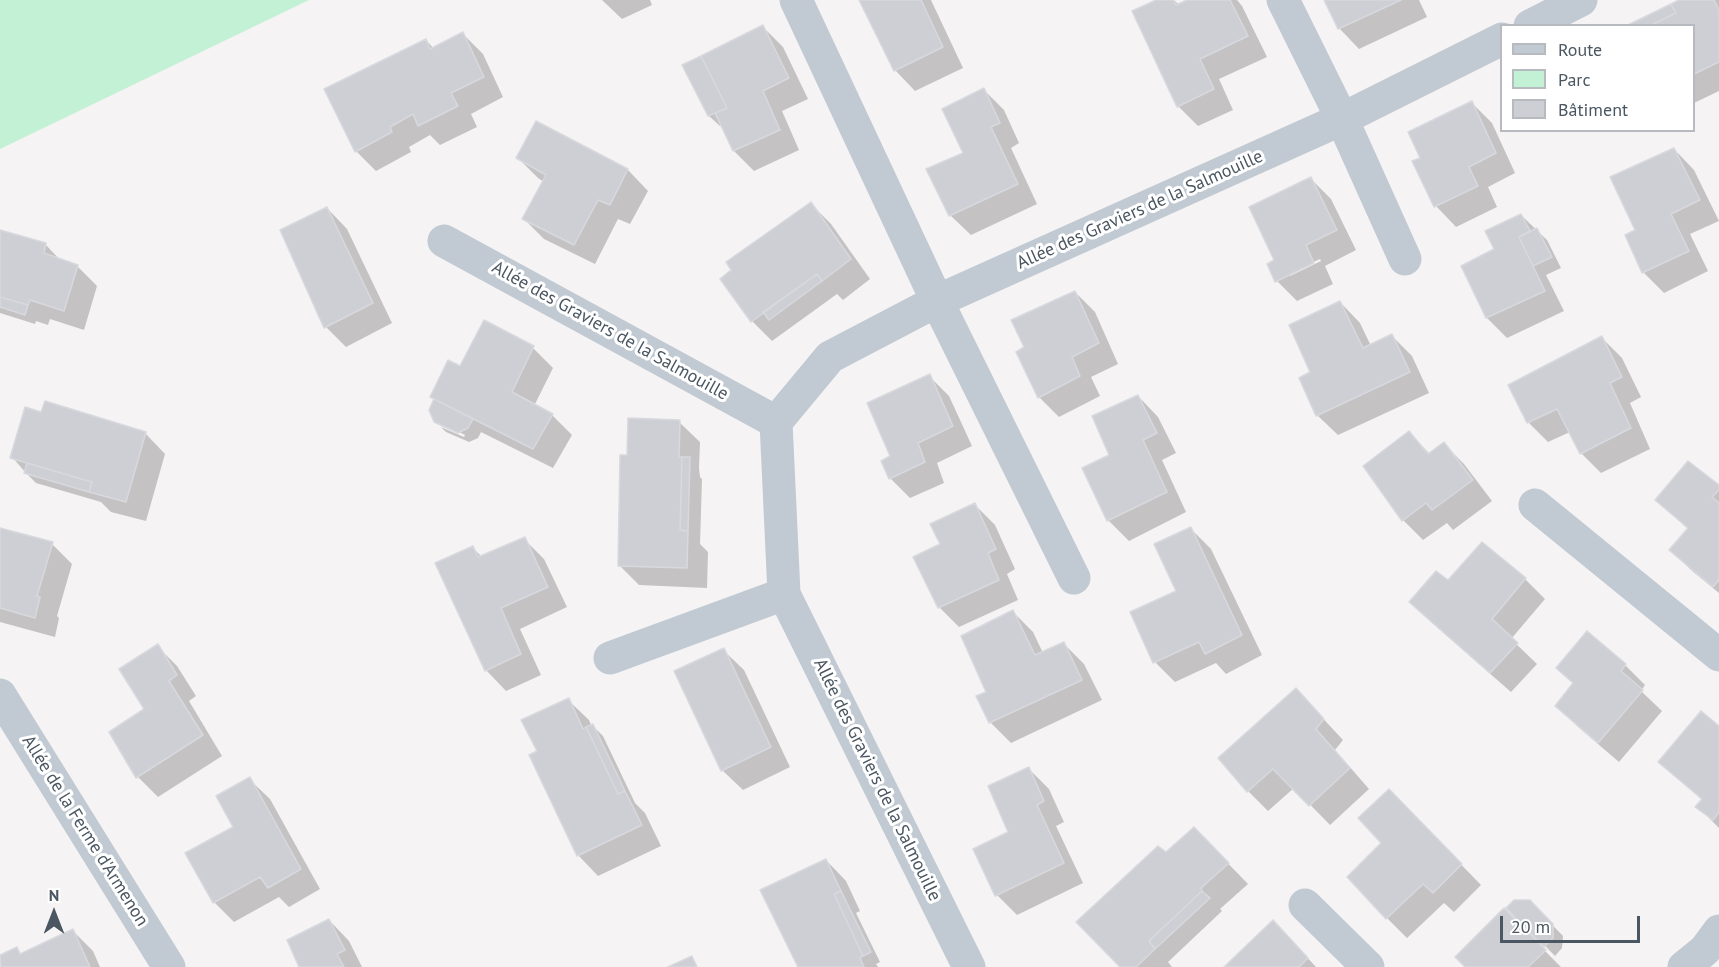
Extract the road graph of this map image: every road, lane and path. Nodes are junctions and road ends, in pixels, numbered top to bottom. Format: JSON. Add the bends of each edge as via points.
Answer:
{"nodes":[{"id":1,"x":796,"y":0,"type":"edge"},
{"id":2,"x":1283,"y":0,"type":"edge"},
{"id":3,"x":1581,"y":0,"type":"edge"},
{"id":4,"x":1534,"y":24,"type":"edge"},
{"id":5,"x":1500,"y":40,"type":"edge"},
{"id":6,"x":1342,"y":119,"type":"junction"},
{"id":7,"x":444,"y":241,"type":"dead end"},
{"id":8,"x":1405,"y":259,"type":"dead end"},
{"id":9,"x":937,"y":301,"type":"junction"},
{"id":10,"x":776,"y":422,"type":"junction"},
{"id":11,"x":1535,"y":505,"type":"dead end"},
{"id":12,"x":1074,"y":578,"type":"dead end"},
{"id":13,"x":784,"y":594,"type":"junction"},
{"id":14,"x":1719,"y":655,"type":"edge"},
{"id":15,"x":610,"y":658,"type":"dead end"},
{"id":16,"x":0,"y":695,"type":"edge"},
{"id":17,"x":1305,"y":904,"type":"dead end"},
{"id":18,"x":169,"y":967,"type":"edge"},
{"id":19,"x":969,"y":967,"type":"edge"},
{"id":20,"x":1368,"y":967,"type":"edge"}],
"edges":[{"from":1,"to":9,"type":"street"},
{"from":2,"to":6,"type":"street"},
{"from":3,"to":4,"type":"street"},
{"from":5,"to":6,"type":"street","name":"Allée des Graviers de la Salmouille"},
{"from":6,"to":8,"type":"street"},
{"from":6,"to":9,"type":"street","name":"Allée des Graviers de la Salmouille"},
{"from":7,"to":10,"type":"street","name":"Allée des Graviers de la Salmouille"},
{"from":9,"to":10,"type":"street","name":"Allée des Graviers de la Salmouille","via":[[830,357]]},
{"from":9,"to":12,"type":"street"},
{"from":10,"to":13,"type":"street","name":"Allée des Graviers de la Salmouille"},
{"from":11,"to":14,"type":"street"},
{"from":13,"to":15,"type":"street"},
{"from":13,"to":19,"type":"street","name":"Allée des Graviers de la Salmouille"},
{"from":16,"to":18,"type":"street","name":"Allée de la Ferme d'Armenon"},
{"from":17,"to":20,"type":"street"}]}
